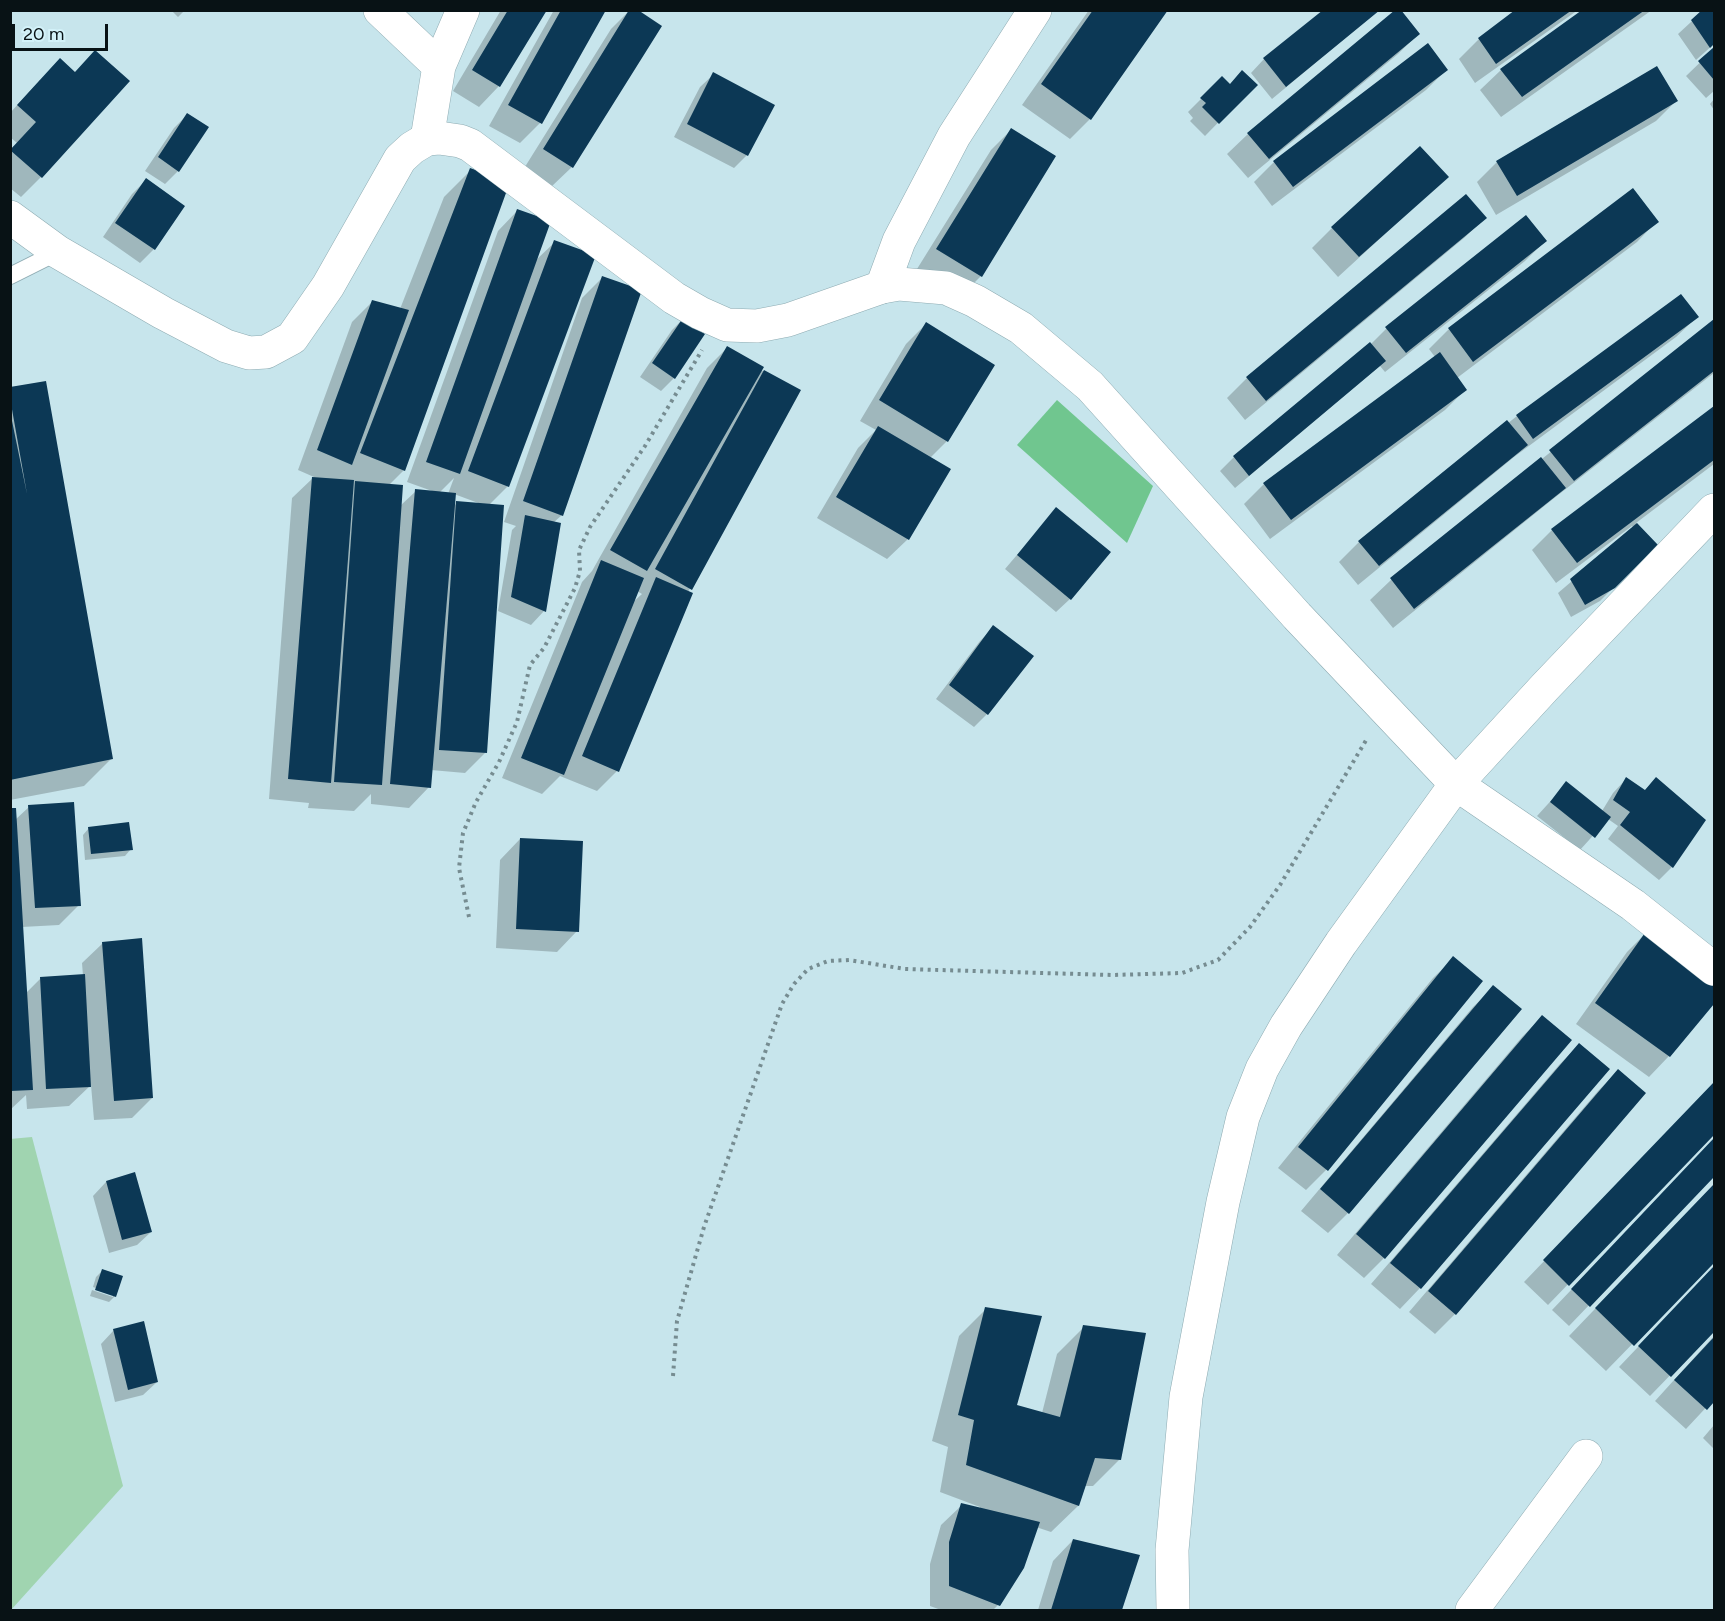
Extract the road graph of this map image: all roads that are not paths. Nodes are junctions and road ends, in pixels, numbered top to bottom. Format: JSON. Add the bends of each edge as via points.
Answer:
{"nodes":[{"id":1,"x":380,"y":10,"type":"edge"},
{"id":2,"x":463,"y":10,"type":"edge"},
{"id":3,"x":1035,"y":10,"type":"edge"},
{"id":4,"x":440,"y":66,"type":"junction"},
{"id":5,"x":427,"y":140,"type":"junction"},
{"id":6,"x":10,"y":218,"type":"edge"},
{"id":7,"x":58,"y":252,"type":"junction"},
{"id":8,"x":10,"y":276,"type":"edge"},
{"id":9,"x":882,"y":287,"type":"junction"},
{"id":10,"x":1714,"y":510,"type":"edge"},
{"id":11,"x":1456,"y":784,"type":"junction"},
{"id":12,"x":1714,"y":969,"type":"edge"},
{"id":13,"x":1586,"y":1456,"type":"dead end"},
{"id":14,"x":1173,"y":1611,"type":"edge"},
{"id":15,"x":1472,"y":1611,"type":"edge"}],
"edges":[{"from":1,"to":4,"type":"street"},
{"from":2,"to":4,"type":"street"},
{"from":3,"to":9,"type":"street","via":[[954,136],[899,241]]},
{"from":4,"to":5,"type":"street"},
{"from":5,"to":7,"type":"street","via":[[400,159],[328,286],[292,338],[266,352],[249,353],[226,346]]},
{"from":5,"to":9,"type":"street","via":[[439,138],[470,145],[674,298],[722,323],[757,326],[780,322]]},
{"from":6,"to":7,"type":"street"},
{"from":7,"to":8,"type":"lane"},
{"from":9,"to":11,"type":"street","via":[[899,284],[946,288],[975,301],[1021,328],[1090,386],[1297,616]]},
{"from":10,"to":11,"type":"street"},
{"from":11,"to":12,"type":"street","via":[[1633,905]]},
{"from":11,"to":14,"type":"street","via":[[1286,1026],[1262,1069],[1243,1117],[1186,1397],[1172,1550]]},
{"from":13,"to":15,"type":"street"}]}
